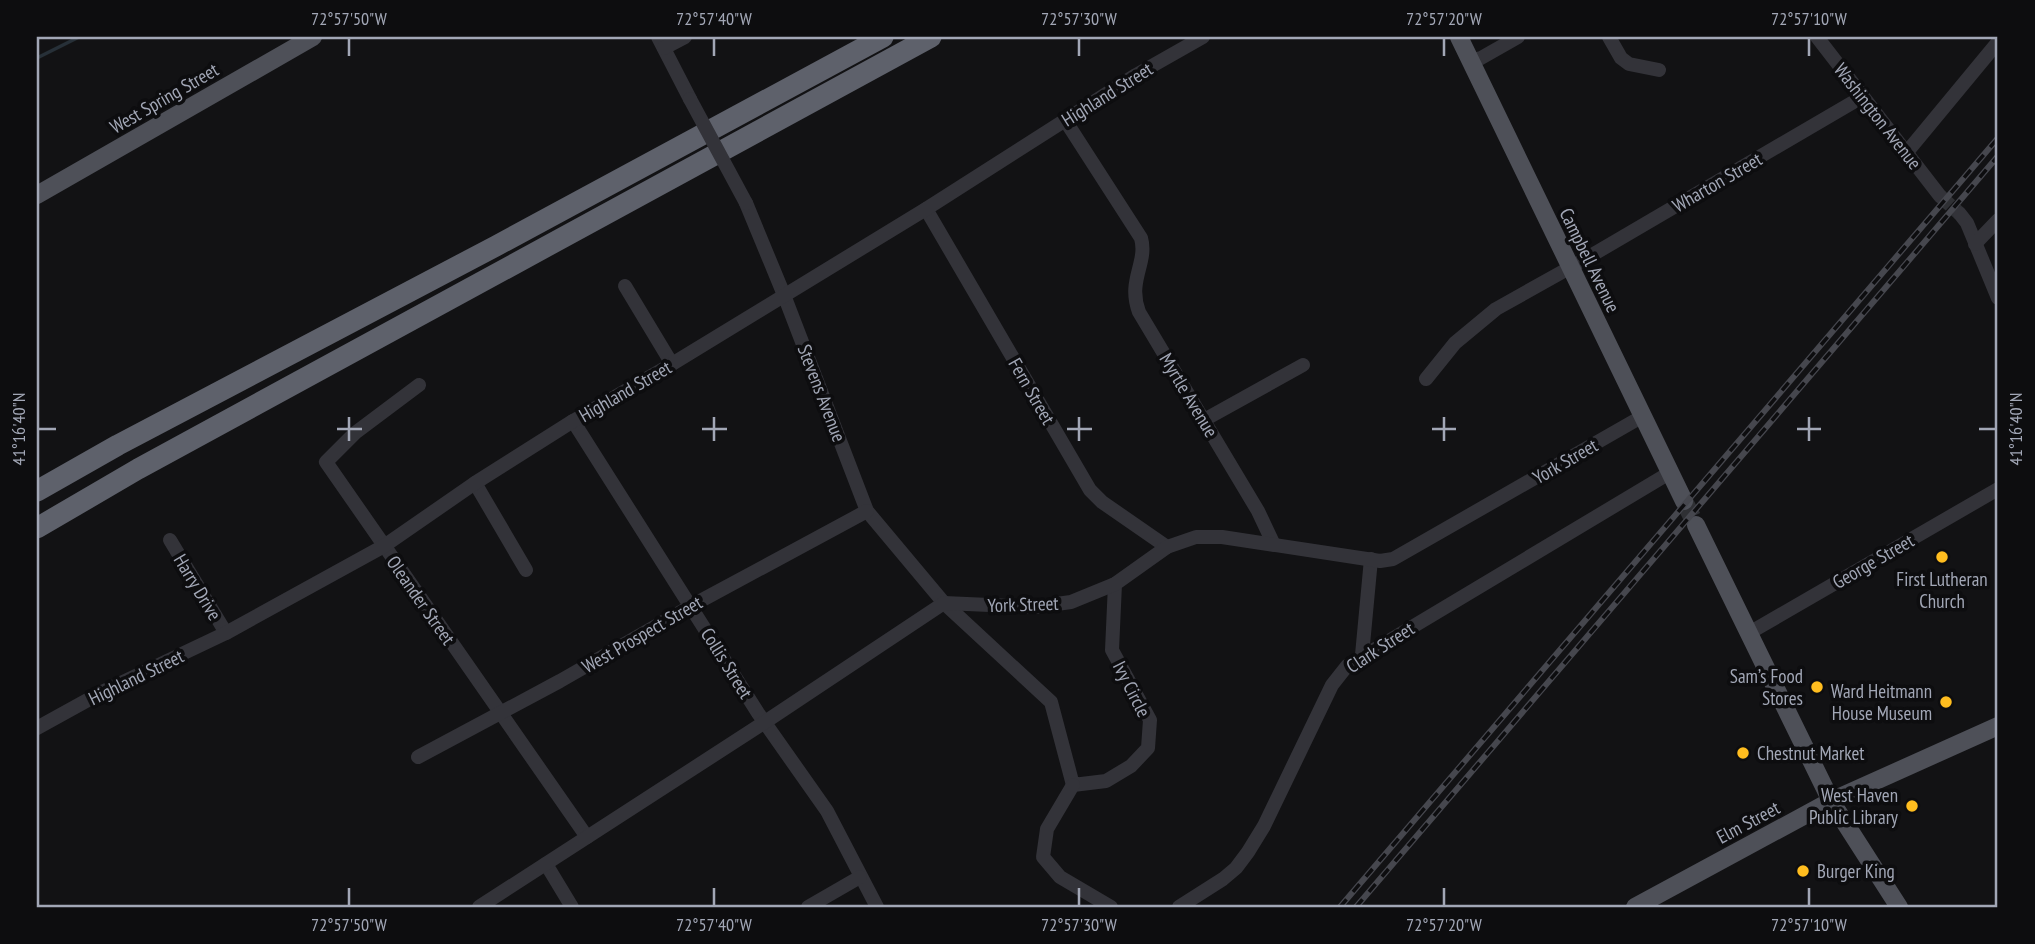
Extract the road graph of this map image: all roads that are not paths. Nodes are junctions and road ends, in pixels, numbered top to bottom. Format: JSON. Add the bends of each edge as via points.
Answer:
{"nodes":[{"id":1,"x":313,"y":37,"type":"edge"},
{"id":2,"x":685,"y":37,"type":"edge"},
{"id":3,"x":868,"y":37,"type":"edge"},
{"id":4,"x":883,"y":37,"type":"edge"},
{"id":5,"x":931,"y":37,"type":"edge"},
{"id":6,"x":940,"y":37,"type":"edge"},
{"id":7,"x":1203,"y":37,"type":"edge"},
{"id":8,"x":1459,"y":37,"type":"edge"},
{"id":9,"x":1518,"y":37,"type":"edge"},
{"id":10,"x":1609,"y":37,"type":"edge"},
{"id":11,"x":1817,"y":37,"type":"edge"},
{"id":12,"x":661,"y":42,"type":"edge"},
{"id":13,"x":1998,"y":42,"type":"edge"},
{"id":14,"x":1470,"y":61,"type":"junction"},
{"id":15,"x":873,"y":69,"type":"junction"},
{"id":16,"x":1659,"y":70,"type":"dead end"},
{"id":17,"x":1862,"y":97,"type":"junction"},
{"id":18,"x":765,"y":101,"type":"junction"},
{"id":19,"x":1065,"y":120,"type":"junction"},
{"id":20,"x":1907,"y":152,"type":"junction"},
{"id":21,"x":37,"y":195,"type":"edge"},
{"id":22,"x":1940,"y":196,"type":"tunnel mouth"},
{"id":23,"x":926,"y":209,"type":"junction"},
{"id":24,"x":1960,"y":214,"type":"tunnel mouth"},
{"id":25,"x":1998,"y":220,"type":"edge"},
{"id":26,"x":1975,"y":244,"type":"junction"},
{"id":27,"x":1571,"y":268,"type":"junction"},
{"id":28,"x":625,"y":286,"type":"dead end"},
{"id":29,"x":784,"y":295,"type":"junction"},
{"id":30,"x":1998,"y":298,"type":"edge"},
{"id":31,"x":672,"y":364,"type":"junction"},
{"id":32,"x":1303,"y":365,"type":"dead end"},
{"id":33,"x":1426,"y":379,"type":"dead end"},
{"id":34,"x":419,"y":384,"type":"dead end"},
{"id":35,"x":1643,"y":416,"type":"junction"},
{"id":36,"x":1204,"y":420,"type":"junction"},
{"id":37,"x":573,"y":421,"type":"junction"},
{"id":38,"x":1671,"y":472,"type":"junction"},
{"id":39,"x":475,"y":483,"type":"junction"},
{"id":40,"x":1998,"y":489,"type":"edge"},
{"id":41,"x":37,"y":491,"type":"edge"},
{"id":42,"x":1684,"y":501,"type":"tunnel mouth"},
{"id":43,"x":867,"y":511,"type":"junction"},
{"id":44,"x":1696,"y":525,"type":"tunnel mouth"},
{"id":45,"x":37,"y":528,"type":"edge"},
{"id":46,"x":170,"y":540,"type":"dead end"},
{"id":47,"x":1274,"y":545,"type":"junction"},
{"id":48,"x":384,"y":546,"type":"junction"},
{"id":49,"x":1167,"y":547,"type":"junction"},
{"id":50,"x":1371,"y":559,"type":"junction"},
{"id":51,"x":526,"y":570,"type":"dead end"},
{"id":52,"x":1115,"y":584,"type":"junction"},
{"id":53,"x":944,"y":603,"type":"junction"},
{"id":54,"x":691,"y":606,"type":"junction"},
{"id":55,"x":226,"y":633,"type":"junction"},
{"id":56,"x":1749,"y":633,"type":"junction"},
{"id":57,"x":1362,"y":655,"type":"junction"},
{"id":58,"x":501,"y":713,"type":"junction"},
{"id":59,"x":765,"y":722,"type":"junction"},
{"id":60,"x":1998,"y":726,"type":"edge"},
{"id":61,"x":37,"y":728,"type":"edge"},
{"id":62,"x":418,"y":757,"type":"dead end"},
{"id":63,"x":1073,"y":785,"type":"junction"},
{"id":64,"x":1831,"y":802,"type":"junction"},
{"id":65,"x":587,"y":838,"type":"junction"},
{"id":66,"x":546,"y":864,"type":"junction"},
{"id":67,"x":860,"y":877,"type":"junction"},
{"id":68,"x":479,"y":907,"type":"edge"},
{"id":69,"x":572,"y":907,"type":"edge"},
{"id":70,"x":808,"y":907,"type":"edge"},
{"id":71,"x":877,"y":907,"type":"edge"},
{"id":72,"x":1111,"y":907,"type":"edge"},
{"id":73,"x":1179,"y":907,"type":"edge"},
{"id":74,"x":1635,"y":907,"type":"edge"},
{"id":75,"x":1899,"y":907,"type":"edge"}],
"edges":[{"from":1,"to":21,"type":"main road","name":"West Spring Street"},
{"from":2,"to":12,"type":"street"},
{"from":3,"to":18,"type":"highway"},
{"from":4,"to":18,"type":"highway"},
{"from":5,"to":15,"type":"highway"},
{"from":6,"to":15,"type":"highway"},
{"from":7,"to":19,"type":"street","name":"Highland Street"},
{"from":8,"to":14,"type":"main road","name":"Campbell Avenue"},
{"from":9,"to":14,"type":"street"},
{"from":10,"to":16,"type":"street","via":[[1629,64]]},
{"from":11,"to":17,"type":"street","name":"Washington Avenue"},
{"from":12,"to":29,"type":"street","name":"Stevens Avenue","bridge":true,"via":[[746,203]]},
{"from":13,"to":20,"type":"street"},
{"from":14,"to":27,"type":"main road","name":"Campbell Avenue"},
{"from":15,"to":45,"type":"highway"},
{"from":17,"to":20,"type":"street","name":"Washington Avenue"},
{"from":17,"to":27,"type":"street","name":"Wharton Street"},
{"from":18,"to":41,"type":"highway"},
{"from":19,"to":23,"type":"street","name":"Highland Street"},
{"from":19,"to":36,"type":"street","name":"Myrtle Avenue","via":[[1140,238],[1143,249],[1135,283],[1136,305]]},
{"from":20,"to":22,"type":"street","name":"Washington Avenue"},
{"from":23,"to":29,"type":"street","name":"Highland Street"},
{"from":23,"to":49,"type":"street","name":"Fern Street","via":[[1090,490]]},
{"from":24,"to":26,"type":"street"},
{"from":25,"to":26,"type":"street"},
{"from":26,"to":30,"type":"street"},
{"from":27,"to":33,"type":"street","name":"Wharton Street","via":[[1496,310],[1455,343]]},
{"from":27,"to":35,"type":"main road","name":"Campbell Avenue"},
{"from":28,"to":31,"type":"street"},
{"from":29,"to":31,"type":"street","name":"Highland Street"},
{"from":29,"to":43,"type":"street","name":"Stevens Avenue"},
{"from":31,"to":37,"type":"street","name":"Highland Street"},
{"from":32,"to":36,"type":"street"},
{"from":34,"to":48,"type":"street","name":"Oleander Street","via":[[355,433],[326,462]]},
{"from":35,"to":38,"type":"main road","name":"Campbell Avenue"},
{"from":35,"to":50,"type":"street","name":"York Street","via":[[1400,557]]},
{"from":36,"to":47,"type":"street","name":"Myrtle Avenue"},
{"from":37,"to":39,"type":"street","name":"Highland Street"},
{"from":37,"to":54,"type":"street","name":"Collis Street"},
{"from":38,"to":42,"type":"main road","name":"Campbell Avenue"},
{"from":38,"to":57,"type":"street","name":"Clark Street"},
{"from":39,"to":48,"type":"street","name":"Highland Street"},
{"from":39,"to":51,"type":"street"},
{"from":40,"to":56,"type":"street","name":"George Street"},
{"from":43,"to":53,"type":"street","name":"Stevens Avenue"},
{"from":43,"to":54,"type":"street","name":"West Prospect Street"},
{"from":44,"to":56,"type":"main road"},
{"from":46,"to":55,"type":"street","name":"Harry Drive"},
{"from":47,"to":49,"type":"street","name":"York Street","via":[[1210,536]]},
{"from":47,"to":50,"type":"street","name":"York Street"},
{"from":48,"to":55,"type":"street","name":"Highland Street"},
{"from":48,"to":58,"type":"street","name":"Oleander Street"},
{"from":49,"to":52,"type":"street","name":"York Street"},
{"from":50,"to":57,"type":"street"},
{"from":52,"to":53,"type":"street","name":"York Street","via":[[1053,606]]},
{"from":52,"to":63,"type":"street","name":"Ivy Circle","via":[[1111,650],[1150,720],[1148,748],[1131,766],[1106,781]]},
{"from":53,"to":59,"type":"street"},
{"from":53,"to":63,"type":"street","name":"Stevens Avenue","via":[[1051,702]]},
{"from":54,"to":58,"type":"street","name":"West Prospect Street"},
{"from":54,"to":59,"type":"street","name":"Collis Street"},
{"from":55,"to":61,"type":"street","name":"Highland Street"},
{"from":56,"to":64,"type":"main road"},
{"from":57,"to":73,"type":"street","name":"Clark Street","via":[[1346,666],[1332,685],[1248,852],[1223,879]]},
{"from":58,"to":62,"type":"street","name":"West Prospect Street"},
{"from":58,"to":65,"type":"street","name":"Oleander Street"},
{"from":59,"to":65,"type":"street"},
{"from":59,"to":67,"type":"street","name":"Collis Street","via":[[827,811]]},
{"from":60,"to":64,"type":"main road","name":"Elm Street"},
{"from":63,"to":72,"type":"street","via":[[1047,830],[1043,857],[1060,877]]},
{"from":64,"to":74,"type":"main road","name":"Elm Street"},
{"from":64,"to":75,"type":"main road"},
{"from":65,"to":66,"type":"street"},
{"from":66,"to":68,"type":"street"},
{"from":66,"to":69,"type":"street"},
{"from":67,"to":70,"type":"street"},
{"from":67,"to":71,"type":"street","name":"Collis Street"}]}
